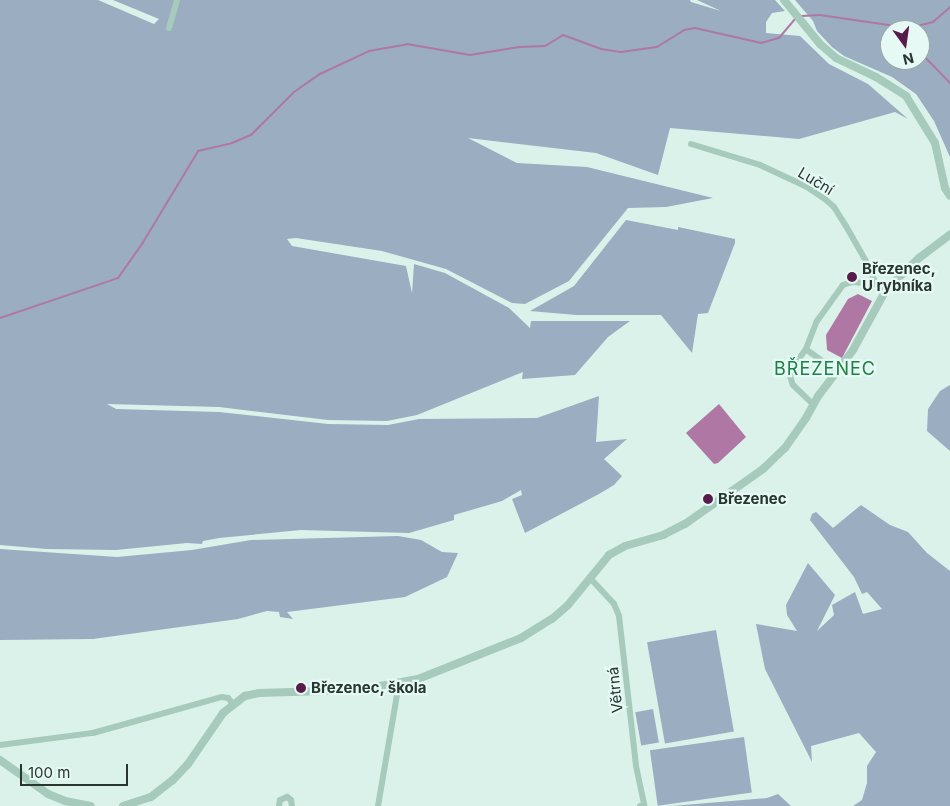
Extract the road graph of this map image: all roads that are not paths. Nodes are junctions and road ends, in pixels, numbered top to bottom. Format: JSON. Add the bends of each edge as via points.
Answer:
{"nodes":[{"id":1,"x":177,"y":0,"type":"edge"},
{"id":2,"x":784,"y":0,"type":"edge"},
{"id":3,"x":169,"y":28,"type":"dead end"},
{"id":4,"x":691,"y":144,"type":"dead end"},
{"id":5,"x":950,"y":196,"type":"edge"},
{"id":6,"x":950,"y":234,"type":"edge"},
{"id":7,"x":876,"y":284,"type":"junction"},
{"id":8,"x":886,"y":290,"type":"junction"},
{"id":9,"x":806,"y":349,"type":"junction"},
{"id":10,"x":836,"y":371,"type":"junction"},
{"id":11,"x":813,"y":404,"type":"junction"},
{"id":12,"x":590,"y":578,"type":"junction"},
{"id":13,"x":399,"y":683,"type":"junction"},
{"id":14,"x":233,"y":704,"type":"junction"},
{"id":15,"x":0,"y":746,"type":"edge"},
{"id":16,"x":0,"y":760,"type":"edge"},
{"id":17,"x":91,"y":806,"type":"edge"},
{"id":18,"x":124,"y":806,"type":"edge"},
{"id":19,"x":279,"y":806,"type":"edge"},
{"id":20,"x":292,"y":806,"type":"edge"},
{"id":21,"x":378,"y":806,"type":"edge"},
{"id":22,"x":640,"y":806,"type":"edge"}],
"edges":[{"from":1,"to":3,"type":"street"},
{"from":2,"to":5,"type":"street","via":[[820,44],[836,58],[906,96],[935,143],[945,188]]},
{"from":4,"to":7,"type":"street","name":"Luční","via":[[760,165],[825,199],[846,226]]},
{"from":6,"to":8,"type":"street"},
{"from":7,"to":8,"type":"street"},
{"from":7,"to":9,"type":"street","via":[[852,282],[839,289],[816,321]]},
{"from":8,"to":10,"type":"street","via":[[853,350]]},
{"from":9,"to":10,"type":"street"},
{"from":9,"to":11,"type":"street","via":[[790,376],[793,385]]},
{"from":10,"to":11,"type":"street"},
{"from":11,"to":12,"type":"street","via":[[785,448],[763,468],[685,524],[618,549]]},
{"from":12,"to":13,"type":"street","via":[[552,619],[521,638],[439,672]]},
{"from":12,"to":22,"type":"street","name":"Větrná","via":[[614,604],[619,616],[636,766],[644,805]]},
{"from":13,"to":14,"type":"street","via":[[358,690],[259,693],[245,696]]},
{"from":13,"to":21,"type":"street"},
{"from":14,"to":15,"type":"street","via":[[222,697],[93,733]]},
{"from":14,"to":18,"type":"street","via":[[174,780],[151,796]]},
{"from":16,"to":17,"type":"street","via":[[48,794]]},
{"from":19,"to":20,"type":"street","via":[[280,800],[287,797]]}]}
